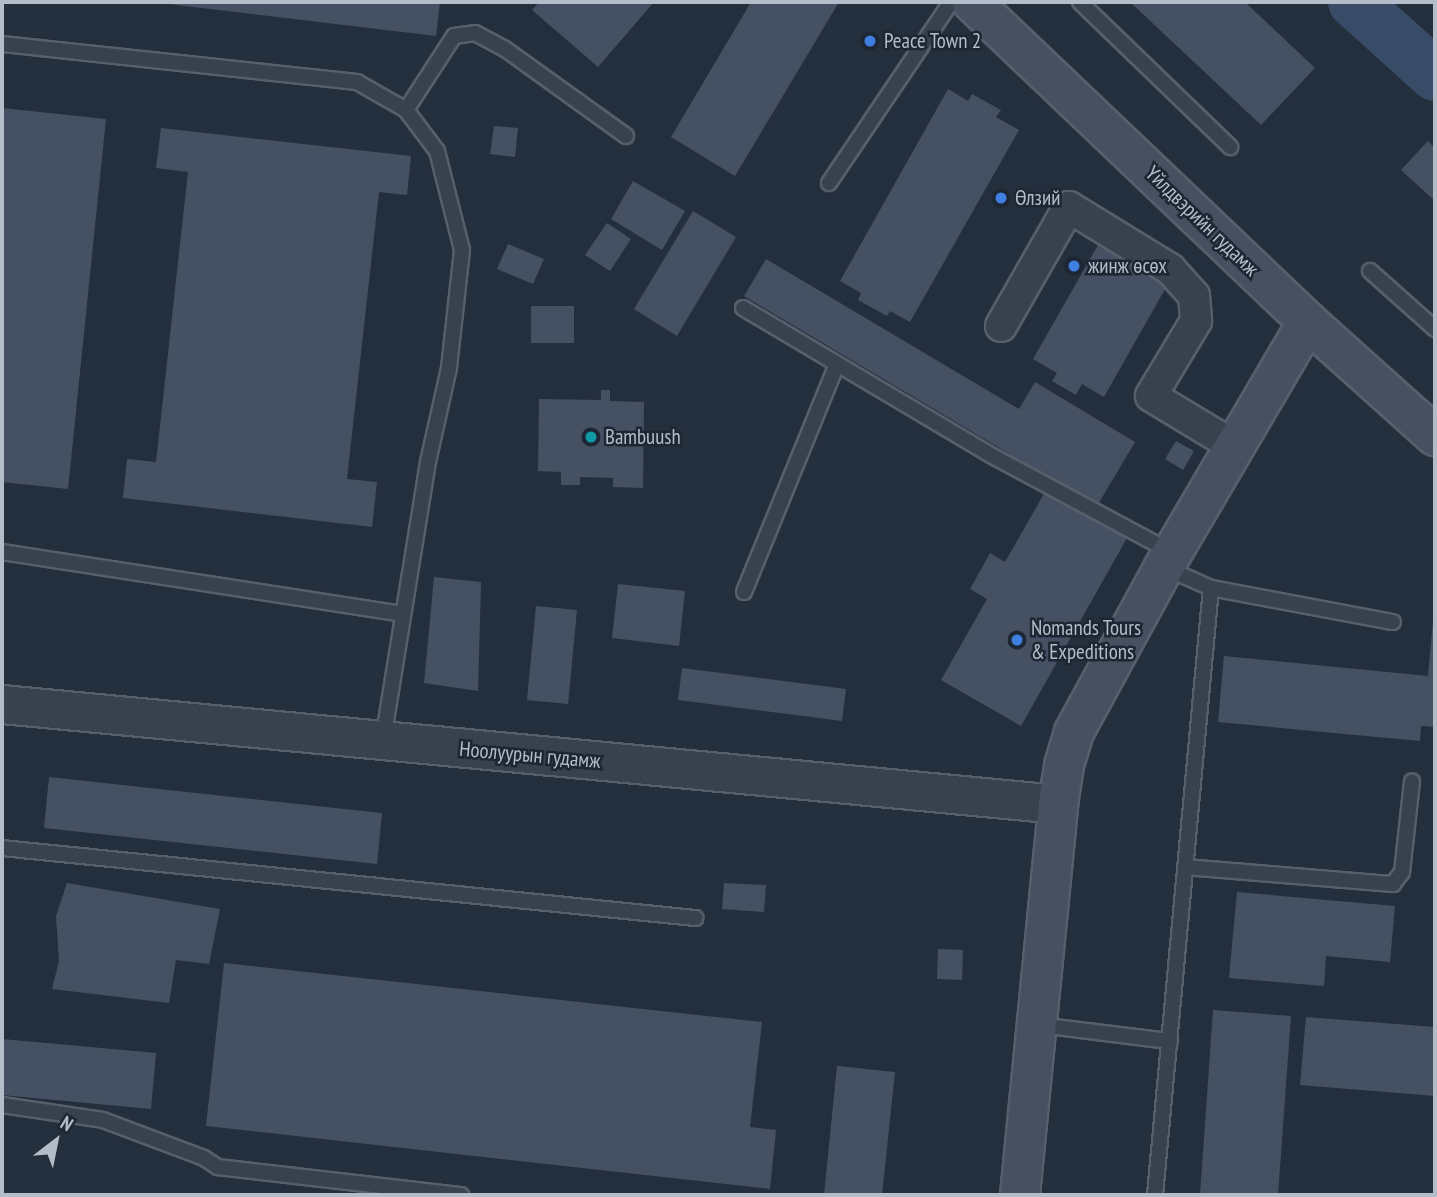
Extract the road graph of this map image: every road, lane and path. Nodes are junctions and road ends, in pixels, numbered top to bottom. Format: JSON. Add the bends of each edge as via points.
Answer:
{"nodes":[{"id":1,"x":951,"y":2,"type":"edge"},
{"id":2,"x":972,"y":2,"type":"edge"},
{"id":3,"x":1080,"y":2,"type":"edge"},
{"id":4,"x":2,"y":44,"type":"edge"},
{"id":5,"x":406,"y":110,"type":"junction"},
{"id":6,"x":626,"y":136,"type":"dead end"},
{"id":7,"x":1230,"y":147,"type":"dead end"},
{"id":8,"x":830,"y":183,"type":"dead end"},
{"id":9,"x":1370,"y":271,"type":"dead end"},
{"id":10,"x":743,"y":308,"type":"dead end"},
{"id":11,"x":1308,"y":322,"type":"junction"},
{"id":12,"x":1001,"y":327,"type":"dead end"},
{"id":13,"x":1435,"y":329,"type":"edge"},
{"id":14,"x":838,"y":364,"type":"junction"},
{"id":15,"x":1435,"y":436,"type":"edge"},
{"id":16,"x":1234,"y":446,"type":"junction"},
{"id":17,"x":2,"y":552,"type":"edge"},
{"id":18,"x":1168,"y":560,"type":"junction"},
{"id":19,"x":1211,"y":588,"type":"junction"},
{"id":20,"x":744,"y":592,"type":"dead end"},
{"id":21,"x":402,"y":614,"type":"junction"},
{"id":22,"x":1393,"y":622,"type":"dead end"},
{"id":23,"x":2,"y":704,"type":"edge"},
{"id":24,"x":383,"y":741,"type":"junction"},
{"id":25,"x":1412,"y":782,"type":"dead end"},
{"id":26,"x":1058,"y":804,"type":"junction"},
{"id":27,"x":2,"y":848,"type":"edge"},
{"id":28,"x":1185,"y":867,"type":"junction"},
{"id":29,"x":695,"y":918,"type":"dead end"},
{"id":30,"x":1038,"y":1025,"type":"junction"},
{"id":31,"x":1170,"y":1041,"type":"junction"},
{"id":32,"x":2,"y":1105,"type":"edge"},
{"id":33,"x":461,"y":1195,"type":"edge"},
{"id":34,"x":1020,"y":1195,"type":"edge"},
{"id":35,"x":1155,"y":1195,"type":"edge"}],
"edges":[{"from":1,"to":8,"type":"lane"},
{"from":2,"to":11,"type":"main road","name":"Yйлдвэрийн гудамж"},
{"from":3,"to":7,"type":"lane"},
{"from":4,"to":5,"type":"lane","via":[[357,82]]},
{"from":5,"to":6,"type":"lane","via":[[454,36],[475,33],[505,49]]},
{"from":5,"to":21,"type":"lane","via":[[438,151],[462,250],[449,368]]},
{"from":9,"to":13,"type":"lane"},
{"from":10,"to":14,"type":"lane"},
{"from":11,"to":15,"type":"main road","name":"Yйлдвэрийн гудамж"},
{"from":11,"to":16,"type":"main road"},
{"from":12,"to":16,"type":"street","via":[[1069,206],[1170,269],[1194,296],[1196,321],[1151,396]]},
{"from":14,"to":18,"type":"lane"},
{"from":14,"to":20,"type":"lane"},
{"from":16,"to":18,"type":"main road"},
{"from":17,"to":21,"type":"lane"},
{"from":18,"to":19,"type":"lane"},
{"from":18,"to":26,"type":"main road","via":[[1074,732]]},
{"from":19,"to":22,"type":"lane"},
{"from":19,"to":28,"type":"lane"},
{"from":21,"to":24,"type":"lane"},
{"from":23,"to":24,"type":"street","name":"Ноолуурын гудамж"},
{"from":24,"to":26,"type":"street","name":"Ноолуурын гудамж"},
{"from":25,"to":28,"type":"lane","via":[[1402,872],[1392,884]]},
{"from":26,"to":30,"type":"main road"},
{"from":27,"to":29,"type":"lane"},
{"from":28,"to":31,"type":"lane"},
{"from":30,"to":31,"type":"lane"},
{"from":30,"to":34,"type":"main road"},
{"from":31,"to":35,"type":"lane"},
{"from":32,"to":33,"type":"lane","via":[[103,1120],[218,1167]]}]}
